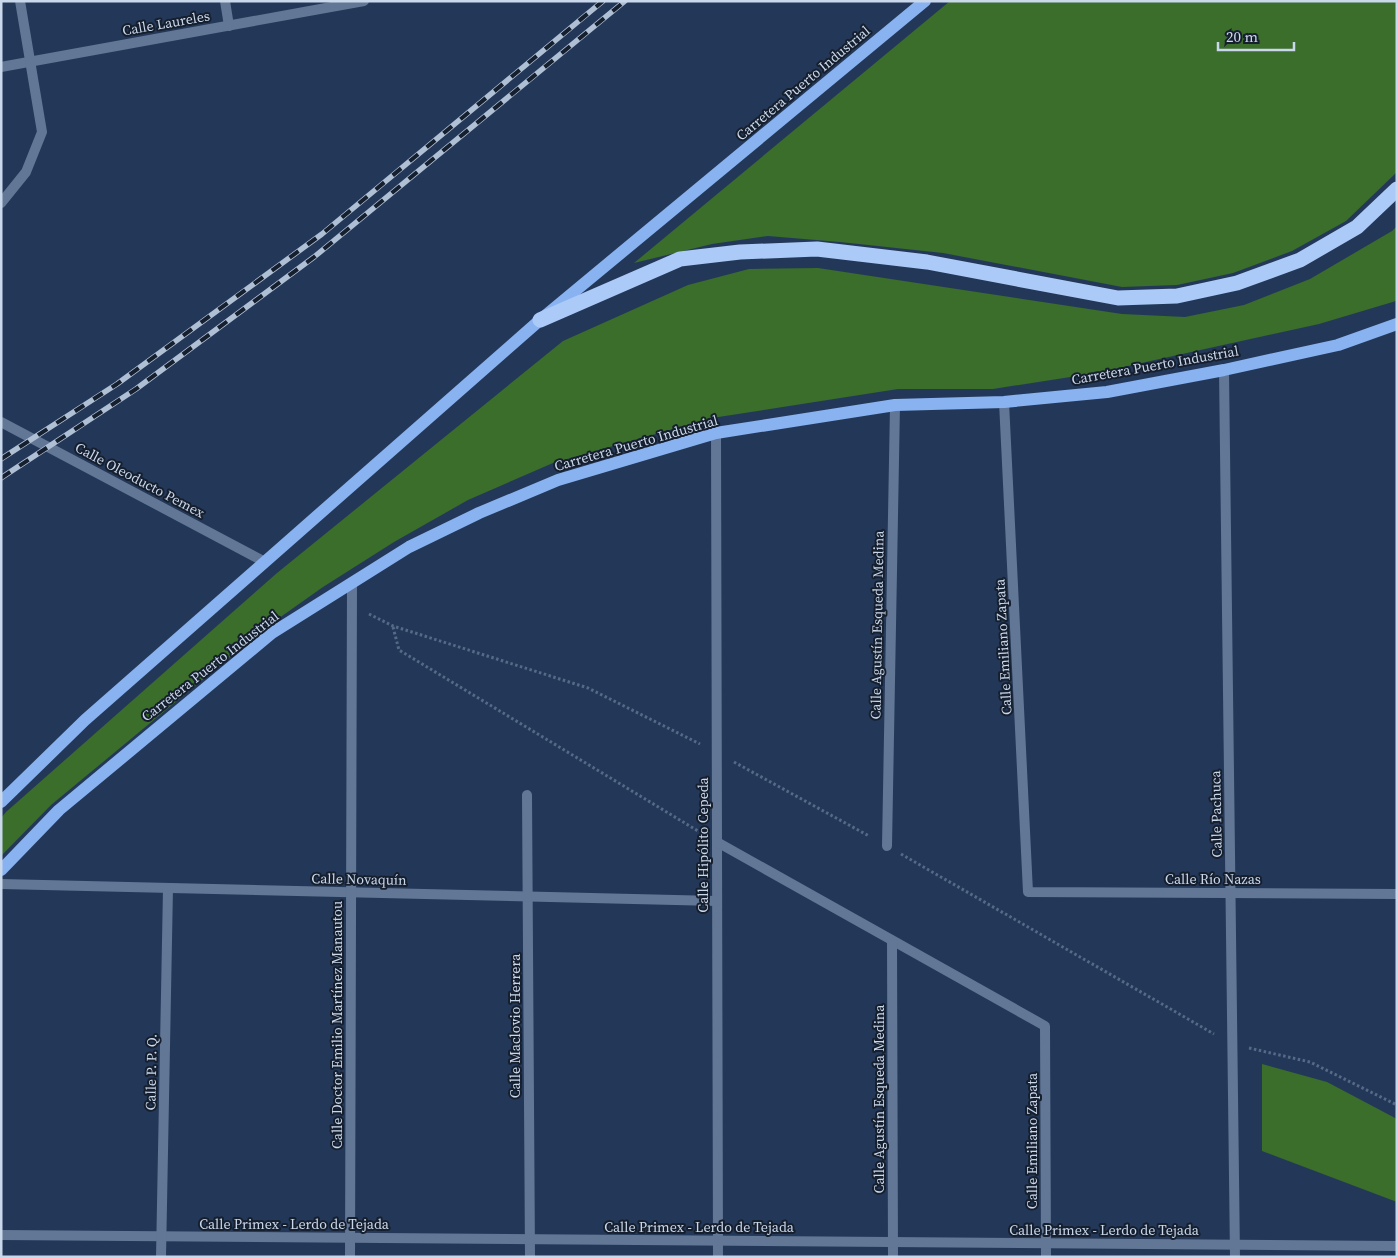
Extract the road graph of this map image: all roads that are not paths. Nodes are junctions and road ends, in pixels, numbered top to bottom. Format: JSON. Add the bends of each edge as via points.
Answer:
{"nodes":[{"id":1,"x":20,"y":1,"type":"edge"},
{"id":2,"x":225,"y":1,"type":"edge"},
{"id":3,"x":364,"y":1,"type":"edge"},
{"id":4,"x":925,"y":1,"type":"edge"},
{"id":5,"x":229,"y":26,"type":"junction"},
{"id":6,"x":30,"y":62,"type":"junction"},
{"id":7,"x":1,"y":67,"type":"edge"},
{"id":8,"x":1397,"y":190,"type":"edge"},
{"id":9,"x":1,"y":203,"type":"edge"},
{"id":10,"x":540,"y":320,"type":"junction"},
{"id":11,"x":1397,"y":324,"type":"edge"},
{"id":12,"x":1224,"y":370,"type":"junction"},
{"id":13,"x":1004,"y":402,"type":"junction"},
{"id":14,"x":895,"y":405,"type":"junction"},
{"id":15,"x":1,"y":422,"type":"edge"},
{"id":16,"x":716,"y":433,"type":"junction"},
{"id":17,"x":265,"y":562,"type":"junction"},
{"id":18,"x":352,"y":583,"type":"junction"},
{"id":19,"x":527,"y":795,"type":"dead end"},
{"id":20,"x":1,"y":802,"type":"edge"},
{"id":21,"x":717,"y":842,"type":"junction"},
{"id":22,"x":887,"y":846,"type":"dead end"},
{"id":23,"x":1,"y":870,"type":"edge"},
{"id":24,"x":1,"y":884,"type":"edge"},
{"id":25,"x":168,"y":888,"type":"junction"},
{"id":26,"x":351,"y":892,"type":"junction"},
{"id":27,"x":1028,"y":892,"type":"joint"},
{"id":28,"x":1230,"y":893,"type":"junction"},
{"id":29,"x":1397,"y":894,"type":"edge"},
{"id":30,"x":528,"y":896,"type":"junction"},
{"id":31,"x":717,"y":901,"type":"junction"},
{"id":32,"x":892,"y":941,"type":"junction"},
{"id":33,"x":1,"y":1235,"type":"edge"},
{"id":34,"x":161,"y":1236,"type":"junction"},
{"id":35,"x":350,"y":1238,"type":"junction"},
{"id":36,"x":530,"y":1239,"type":"junction"},
{"id":37,"x":718,"y":1241,"type":"junction"},
{"id":38,"x":893,"y":1242,"type":"junction"},
{"id":39,"x":1046,"y":1243,"type":"junction"},
{"id":40,"x":1235,"y":1245,"type":"junction"},
{"id":41,"x":1397,"y":1246,"type":"edge"},
{"id":42,"x":161,"y":1257,"type":"edge"},
{"id":43,"x":350,"y":1257,"type":"edge"},
{"id":44,"x":530,"y":1257,"type":"edge"},
{"id":45,"x":718,"y":1257,"type":"edge"},
{"id":46,"x":894,"y":1257,"type":"edge"},
{"id":47,"x":1046,"y":1257,"type":"edge"},
{"id":48,"x":1236,"y":1257,"type":"edge"}],
"edges":[{"from":1,"to":6,"type":"street"},
{"from":2,"to":5,"type":"street"},
{"from":3,"to":5,"type":"street","name":"Calle Laureles"},
{"from":4,"to":10,"type":"main road","name":"Carretera Puerto Industrial"},
{"from":5,"to":6,"type":"street","name":"Calle Laureles"},
{"from":6,"to":7,"type":"street","name":"Calle Laureles"},
{"from":6,"to":9,"type":"street","via":[[42,132],[26,172]]},
{"from":8,"to":10,"type":"highway","via":[[1357,227],[1300,260],[1237,283],[1177,296],[1118,298],[927,262],[817,250],[740,252],[680,259]]},
{"from":10,"to":17,"type":"main road","name":"Carretera Puerto Industrial"},
{"from":11,"to":12,"type":"main road","name":"Carretera Puerto Industrial","via":[[1338,345]]},
{"from":12,"to":13,"type":"main road","name":"Carretera Puerto Industrial","via":[[1107,392]]},
{"from":12,"to":28,"type":"street","name":"Calle Pachuca"},
{"from":13,"to":14,"type":"main road","name":"Carretera Puerto Industrial"},
{"from":13,"to":27,"type":"street","name":"Calle Emiliano Zapata"},
{"from":14,"to":16,"type":"main road","name":"Carretera Puerto Industrial"},
{"from":14,"to":22,"type":"street","name":"Calle Agustín Esqueda Medina"},
{"from":15,"to":17,"type":"street","name":"Calle Oleoducto Pemex"},
{"from":16,"to":18,"type":"main road","name":"Carretera Puerto Industrial","via":[[558,480],[409,547]]},
{"from":16,"to":21,"type":"street","name":"Calle Hipólito Cepeda"},
{"from":17,"to":20,"type":"main road","name":"Carretera Puerto Industrial","via":[[85,720]]},
{"from":18,"to":23,"type":"main road","name":"Carretera Puerto Industrial","via":[[272,633],[59,810]]},
{"from":18,"to":26,"type":"street","name":"Calle Doctor Emilio Martínez Manautou"},
{"from":19,"to":30,"type":"street","name":"Calle Maclovio Herrera"},
{"from":21,"to":31,"type":"street","name":"Calle Hipólito Cepeda"},
{"from":21,"to":32,"type":"street"},
{"from":24,"to":25,"type":"street","name":"Calle Novaquín"},
{"from":25,"to":26,"type":"street","name":"Calle Novaquín"},
{"from":25,"to":34,"type":"street","name":"Calle P. P. Q."},
{"from":26,"to":30,"type":"street","name":"Calle Novaquín"},
{"from":26,"to":35,"type":"street","name":"Calle Doctor Emilio Martínez Manautou"},
{"from":27,"to":28,"type":"street","name":"Calle Río Nazas"},
{"from":28,"to":29,"type":"street","name":"Calle Río Nazas"},
{"from":28,"to":40,"type":"street","name":"Calle Pachuca"},
{"from":30,"to":31,"type":"street","name":"Calle Novaquín"},
{"from":30,"to":36,"type":"street","name":"Calle Maclovio Herrera"},
{"from":31,"to":37,"type":"street","name":"Calle Hipólito Cepeda"},
{"from":32,"to":38,"type":"street","name":"Calle Agustín Esqueda Medina"},
{"from":32,"to":39,"type":"street","name":"Calle Emiliano Zapata","via":[[1045,1026]]},
{"from":33,"to":34,"type":"street","name":"Calle Primex - Lerdo de Tejada"},
{"from":34,"to":35,"type":"street","name":"Calle Primex - Lerdo de Tejada"},
{"from":34,"to":42,"type":"street","name":"Calle P. P. Q."},
{"from":35,"to":36,"type":"street","name":"Calle Primex - Lerdo de Tejada"},
{"from":35,"to":43,"type":"street","name":"Calle Doctor Emilio Martínez Manautou"},
{"from":36,"to":37,"type":"street","name":"Calle Primex - Lerdo de Tejada"},
{"from":36,"to":44,"type":"street","name":"Calle Maclovio Herrera"},
{"from":37,"to":38,"type":"street","name":"Calle Primex - Lerdo de Tejada"},
{"from":37,"to":45,"type":"street","name":"Calle Hipólito Cepeda"},
{"from":38,"to":39,"type":"street","name":"Calle Primex - Lerdo de Tejada"},
{"from":38,"to":46,"type":"street","name":"Calle Agustín Esqueda Medina"},
{"from":39,"to":40,"type":"street","name":"Calle Primex - Lerdo de Tejada"},
{"from":39,"to":47,"type":"street","name":"Calle Emiliano Zapata"},
{"from":40,"to":41,"type":"street","name":"Calle Primex - Lerdo de Tejada"},
{"from":40,"to":48,"type":"street","name":"Calle Pachuca"}]}
